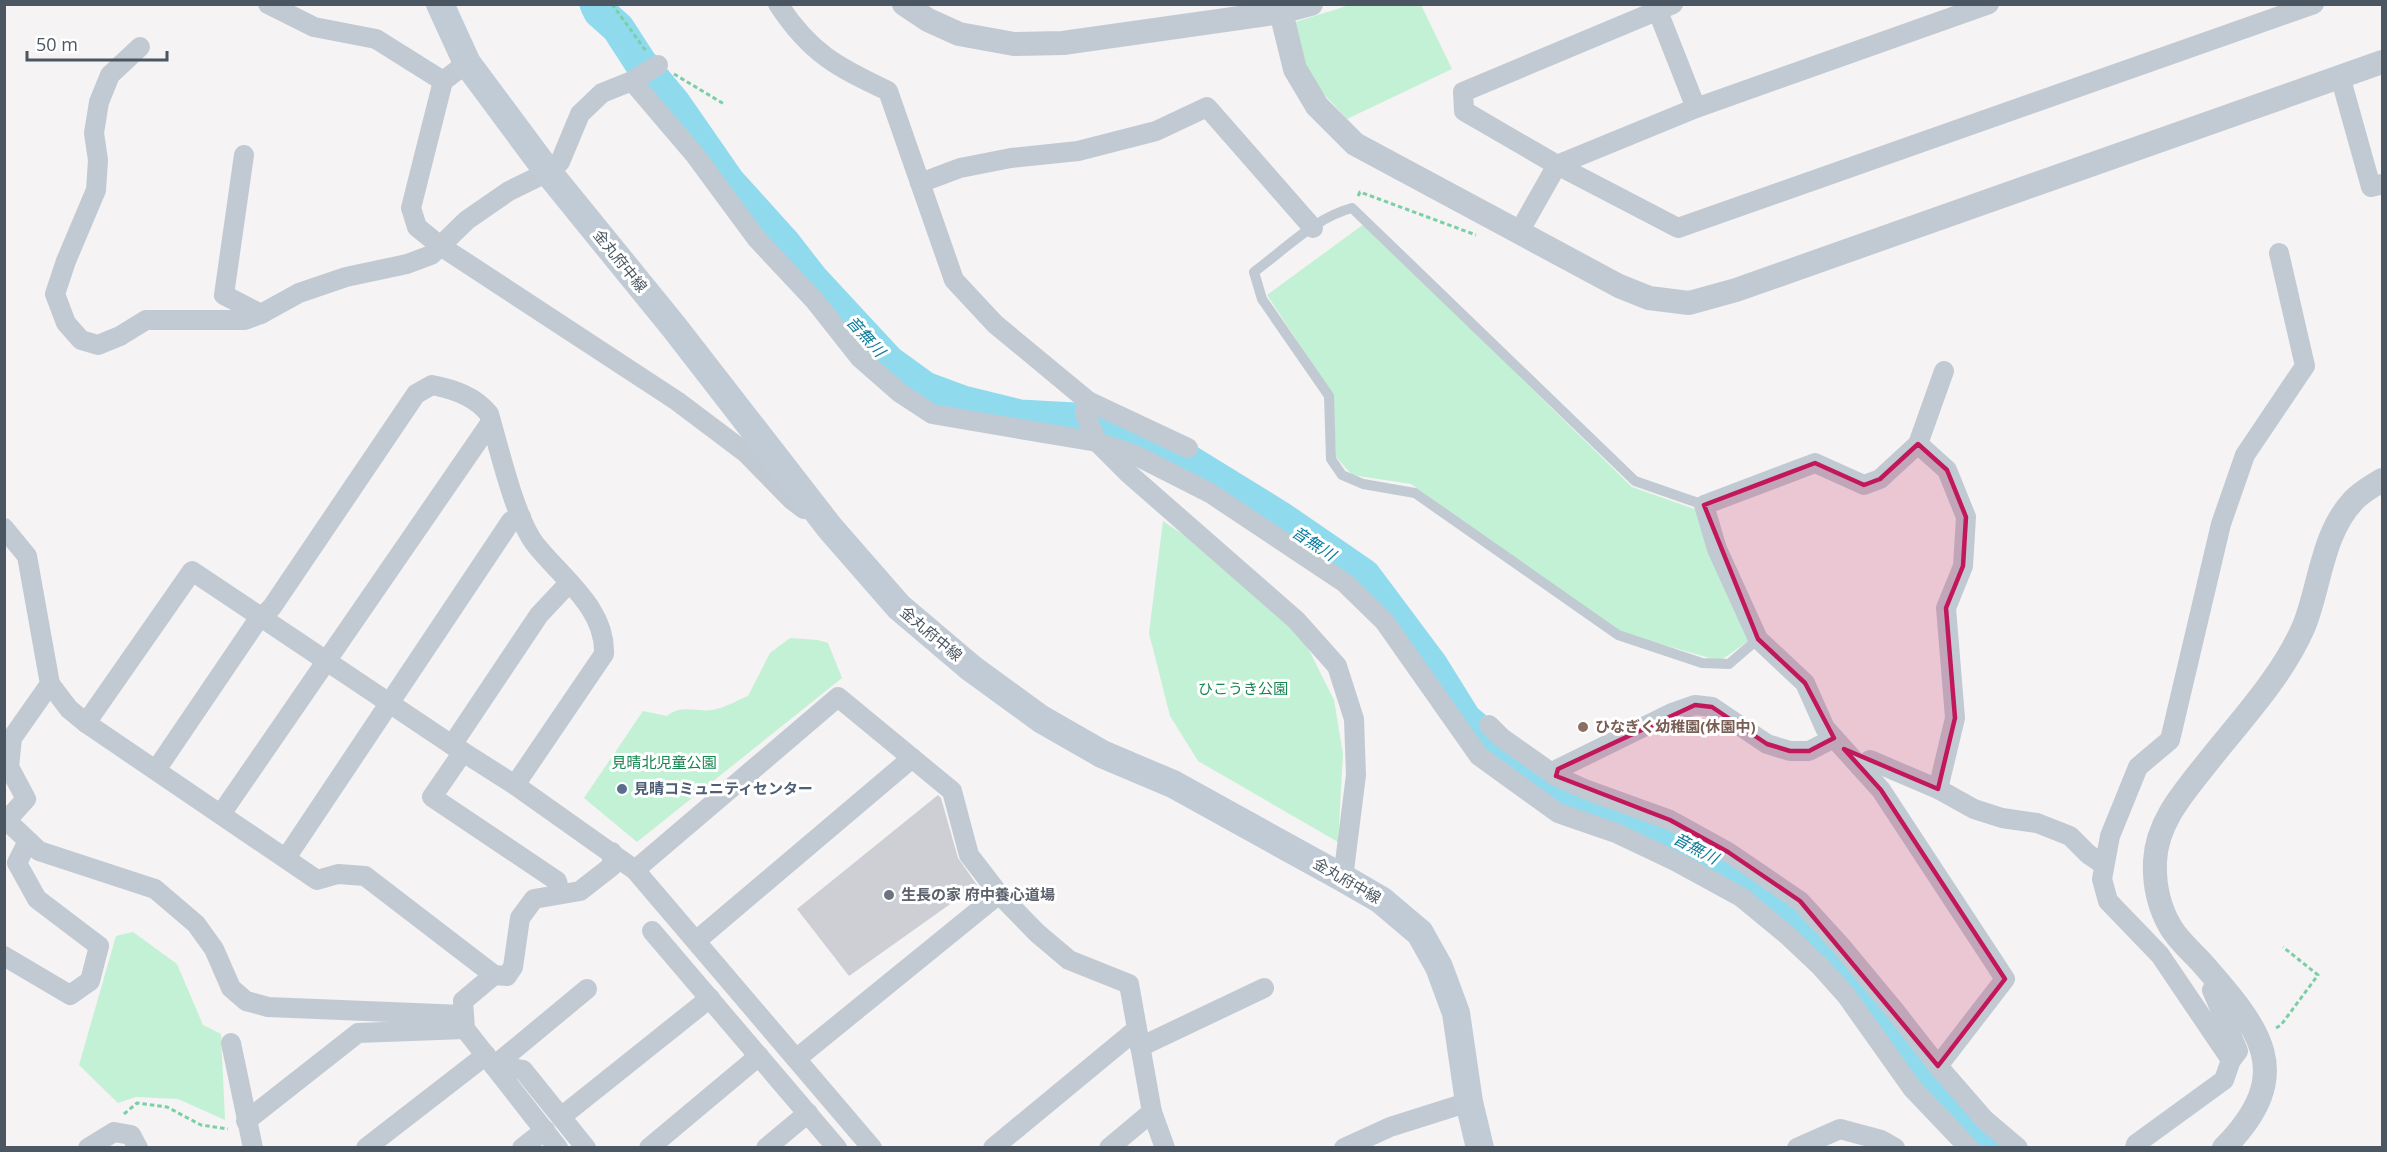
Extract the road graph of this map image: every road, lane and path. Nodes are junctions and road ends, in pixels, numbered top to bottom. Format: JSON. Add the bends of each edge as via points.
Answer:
{"nodes":[{"id":1,"x":268,"y":4,"type":"edge"},
{"id":2,"x":440,"y":4,"type":"edge"},
{"id":3,"x":778,"y":4,"type":"edge"},
{"id":4,"x":904,"y":4,"type":"edge"},
{"id":5,"x":1311,"y":4,"type":"edge"},
{"id":6,"x":1989,"y":4,"type":"edge"},
{"id":7,"x":2314,"y":4,"type":"edge"},
{"id":8,"x":1662,"y":6,"type":"edge"},
{"id":9,"x":1280,"y":8,"type":"edge"},
{"id":10,"x":140,"y":47,"type":"dead end"},
{"id":11,"x":2382,"y":62,"type":"edge"},
{"id":12,"x":467,"y":63,"type":"junction"},
{"id":13,"x":658,"y":64,"type":"dead end"},
{"id":14,"x":2340,"y":76,"type":"junction"},
{"id":15,"x":443,"y":81,"type":"junction"},
{"id":16,"x":632,"y":81,"type":"junction"},
{"id":17,"x":1696,"y":108,"type":"junction"},
{"id":18,"x":244,"y":155,"type":"dead end"},
{"id":19,"x":1557,"y":165,"type":"junction"},
{"id":20,"x":548,"y":172,"type":"junction"},
{"id":21,"x":920,"y":183,"type":"junction"},
{"id":22,"x":2382,"y":184,"type":"edge"},
{"id":23,"x":1352,"y":208,"type":"junction"},
{"id":24,"x":1313,"y":228,"type":"junction"},
{"id":25,"x":1518,"y":232,"type":"junction"},
{"id":26,"x":1481,"y":237,"type":"dead end"},
{"id":27,"x":439,"y":245,"type":"junction"},
{"id":28,"x":2279,"y":253,"type":"dead end"},
{"id":29,"x":261,"y":314,"type":"junction"},
{"id":30,"x":1944,"y":371,"type":"dead end"},
{"id":31,"x":1086,"y":407,"type":"junction"},
{"id":32,"x":491,"y":422,"type":"junction"},
{"id":33,"x":1097,"y":442,"type":"junction"},
{"id":34,"x":1918,"y":444,"type":"junction"},
{"id":35,"x":1188,"y":448,"type":"dead end"},
{"id":36,"x":2382,"y":480,"type":"edge"},
{"id":37,"x":1704,"y":505,"type":"junction"},
{"id":38,"x":521,"y":517,"type":"junction"},
{"id":39,"x":4,"y":528,"type":"edge"},
{"id":40,"x":830,"y":528,"type":"junction"},
{"id":41,"x":569,"y":583,"type":"junction"},
{"id":42,"x":262,"y":618,"type":"junction"},
{"id":43,"x":1758,"y":639,"type":"junction"},
{"id":44,"x":326,"y":660,"type":"junction"},
{"id":45,"x":50,"y":684,"type":"junction"},
{"id":46,"x":391,"y":703,"type":"junction"},
{"id":47,"x":86,"y":723,"type":"junction"},
{"id":48,"x":1489,"y":724,"type":"dead end"},
{"id":49,"x":1834,"y":738,"type":"junction"},
{"id":50,"x":458,"y":748,"type":"junction"},
{"id":51,"x":912,"y":758,"type":"junction"},
{"id":52,"x":1860,"y":767,"type":"junction"},
{"id":53,"x":156,"y":770,"type":"junction"},
{"id":54,"x":1556,"y":776,"type":"junction"},
{"id":55,"x":515,"y":785,"type":"junction"},
{"id":56,"x":1938,"y":789,"type":"junction"},
{"id":57,"x":221,"y":814,"type":"junction"},
{"id":58,"x":6,"y":819,"type":"edge"},
{"id":59,"x":28,"y":841,"type":"junction"},
{"id":60,"x":612,"y":852,"type":"junction"},
{"id":61,"x":286,"y":858,"type":"junction"},
{"id":62,"x":2104,"y":865,"type":"junction"},
{"id":63,"x":635,"y":870,"type":"junction"},
{"id":64,"x":1343,"y":878,"type":"junction"},
{"id":65,"x":560,"y":894,"type":"junction"},
{"id":66,"x":999,"y":894,"type":"junction"},
{"id":67,"x":652,"y":931,"type":"dead end"},
{"id":68,"x":696,"y":941,"type":"junction"},
{"id":69,"x":2283,"y":947,"type":"dead end"},
{"id":70,"x":4,"y":956,"type":"edge"},
{"id":71,"x":494,"y":975,"type":"junction"},
{"id":72,"x":2218,"y":982,"type":"junction"},
{"id":73,"x":1264,"y":988,"type":"dead end"},
{"id":74,"x":587,"y":989,"type":"dead end"},
{"id":75,"x":710,"y":998,"type":"junction"},
{"id":76,"x":464,"y":1022,"type":"junction"},
{"id":77,"x":2258,"y":1036,"type":"junction"},
{"id":78,"x":1139,"y":1038,"type":"junction"},
{"id":79,"x":231,"y":1043,"type":"dead end"},
{"id":80,"x":759,"y":1056,"type":"junction"},
{"id":81,"x":796,"y":1059,"type":"junction"},
{"id":82,"x":2231,"y":1060,"type":"junction"},
{"id":83,"x":490,"y":1061,"type":"junction"},
{"id":84,"x":1938,"y":1066,"type":"junction"},
{"id":85,"x":1469,"y":1102,"type":"junction"},
{"id":86,"x":1152,"y":1112,"type":"junction"},
{"id":87,"x":808,"y":1113,"type":"junction"},
{"id":88,"x":561,"y":1118,"type":"junction"},
{"id":89,"x":238,"y":1125,"type":"junction"},
{"id":90,"x":544,"y":1130,"type":"junction"},
{"id":91,"x":114,"y":1132,"type":"junction"},
{"id":92,"x":88,"y":1148,"type":"edge"},
{"id":93,"x":138,"y":1148,"type":"edge"},
{"id":94,"x":253,"y":1148,"type":"edge"},
{"id":95,"x":366,"y":1148,"type":"edge"},
{"id":96,"x":522,"y":1148,"type":"edge"},
{"id":97,"x":558,"y":1148,"type":"edge"},
{"id":98,"x":586,"y":1148,"type":"edge"},
{"id":99,"x":649,"y":1148,"type":"edge"},
{"id":100,"x":766,"y":1148,"type":"edge"},
{"id":101,"x":837,"y":1148,"type":"edge"},
{"id":102,"x":872,"y":1148,"type":"edge"},
{"id":103,"x":993,"y":1148,"type":"edge"},
{"id":104,"x":1109,"y":1148,"type":"edge"},
{"id":105,"x":1165,"y":1148,"type":"edge"},
{"id":106,"x":1344,"y":1148,"type":"edge"},
{"id":107,"x":1480,"y":1148,"type":"edge"},
{"id":108,"x":1797,"y":1148,"type":"edge"},
{"id":109,"x":1895,"y":1148,"type":"edge"},
{"id":110,"x":1969,"y":1148,"type":"edge"},
{"id":111,"x":2018,"y":1148,"type":"edge"},
{"id":112,"x":2135,"y":1148,"type":"edge"},
{"id":113,"x":2224,"y":1148,"type":"edge"}],
"edges":[{"from":1,"to":15,"type":"street","via":[[314,27],[376,39]]},
{"from":2,"to":12,"type":"main road","name":"金丸府中線"},
{"from":3,"to":21,"type":"street","via":[[811,46],[845,71],[888,91]]},
{"from":4,"to":9,"type":"street","via":[[959,34],[1014,44],[1063,43]]},
{"from":5,"to":9,"type":"street"},
{"from":6,"to":17,"type":"street"},
{"from":7,"to":19,"type":"street","via":[[1677,228]]},
{"from":8,"to":17,"type":"street"},
{"from":8,"to":19,"type":"street","via":[[1463,92],[1464,111]]},
{"from":9,"to":25,"type":"street","via":[[1295,69],[1317,106],[1355,144]]},
{"from":10,"to":29,"type":"street","via":[[110,75],[99,102],[94,133],[98,160],[96,190],[55,294],[66,322],[81,340],[98,345],[146,320],[245,320]]},
{"from":11,"to":14,"type":"street"},
{"from":12,"to":15,"type":"street"},
{"from":12,"to":20,"type":"main road","name":"金丸府中線"},
{"from":13,"to":16,"type":"street"},
{"from":14,"to":22,"type":"street","via":[[2371,187]]},
{"from":14,"to":25,"type":"street","via":[[1747,286],[1689,303],[1649,298],[1618,286]]},
{"from":15,"to":27,"type":"street","via":[[411,208],[417,227]]},
{"from":16,"to":20,"type":"street","via":[[602,93],[580,114],[560,162]]},
{"from":16,"to":33,"type":"street","via":[[695,155],[757,238],[860,358],[900,393],[932,414]]},
{"from":17,"to":19,"type":"street"},
{"from":18,"to":29,"type":"street","via":[[224,295]]},
{"from":19,"to":25,"type":"street"},
{"from":20,"to":27,"type":"street","via":[[509,190]]},
{"from":20,"to":40,"type":"main road","name":"金丸府中線"},
{"from":21,"to":24,"type":"street","via":[[960,168],[1078,151],[1155,130],[1207,107]]},
{"from":21,"to":31,"type":"street","via":[[954,280],[995,324]]},
{"from":23,"to":24,"type":"lane","via":[[1339,211]]},
{"from":23,"to":26,"type":"path","via":[[1360,192]]},
{"from":23,"to":37,"type":"lane","via":[[1635,481]]},
{"from":24,"to":43,"type":"lane","via":[[1254,272],[1262,299],[1329,396],[1330,459],[1342,475],[1363,484],[1415,493],[1618,635],[1702,663],[1729,664]]},
{"from":27,"to":29,"type":"street","via":[[431,255],[299,293]]},
{"from":27,"to":40,"type":"street","via":[[677,401],[746,453],[792,500]]},
{"from":28,"to":62,"type":"street","via":[[2305,366],[2246,455],[2221,524],[2170,740],[2138,767],[2110,836]]},
{"from":30,"to":34,"type":"street"},
{"from":31,"to":33,"type":"street"},
{"from":31,"to":35,"type":"street"},
{"from":32,"to":38,"type":"street"},
{"from":32,"to":42,"type":"street","via":[[482,405],[453,389],[432,385],[416,394]]},
{"from":32,"to":44,"type":"street"},
{"from":33,"to":64,"type":"street","via":[[1296,621],[1337,666],[1354,719],[1356,775]]},
{"from":33,"to":110,"type":"street","via":[[1137,456],[1210,493],[1345,583],[1384,621],[1479,756],[1538,800],[1558,813],[1616,833],[1675,861],[1741,897],[1820,966],[1846,995],[1912,1088]]},
{"from":34,"to":37,"type":"street","via":[[1880,479],[1864,485],[1815,463]]},
{"from":34,"to":56,"type":"street","via":[[1947,470],[1966,517],[1963,566],[1946,608],[1955,718]]},
{"from":36,"to":72,"type":"street","via":[[2353,500],[2334,530],[2304,626],[2285,663],[2178,800],[2162,827],[2155,859],[2156,894],[2170,927]]},
{"from":37,"to":43,"type":"street","via":[[1718,549]]},
{"from":38,"to":41,"type":"street","via":[[533,542]]},
{"from":38,"to":46,"type":"street","via":[[511,521]]},
{"from":39,"to":45,"type":"street","via":[[27,556]]},
{"from":40,"to":64,"type":"main road","name":"金丸府中線","via":[[899,607],[971,668],[1041,719],[1102,754],[1173,784]]},
{"from":41,"to":50,"type":"street","via":[[539,615]]},
{"from":41,"to":55,"type":"street","via":[[590,606],[604,637],[604,654]]},
{"from":42,"to":44,"type":"street"},
{"from":42,"to":47,"type":"street","via":[[192,572]]},
{"from":42,"to":53,"type":"street"},
{"from":43,"to":49,"type":"street","via":[[1805,683],[1825,728]]},
{"from":44,"to":46,"type":"street"},
{"from":44,"to":57,"type":"street"},
{"from":45,"to":47,"type":"street"},
{"from":45,"to":58,"type":"street","via":[[12,738],[9,767],[26,799]]},
{"from":46,"to":50,"type":"street"},
{"from":46,"to":61,"type":"street"},
{"from":47,"to":53,"type":"street"},
{"from":48,"to":54,"type":"street","via":[[1502,738]]},
{"from":49,"to":52,"type":"street"},
{"from":49,"to":54,"type":"street","via":[[1809,751],[1790,751],[1767,744],[1712,707],[1695,705],[1558,769]]},
{"from":50,"to":55,"type":"street"},
{"from":50,"to":65,"type":"street","via":[[432,797],[557,881]]},
{"from":51,"to":63,"type":"street","via":[[838,697]]},
{"from":51,"to":66,"type":"street","via":[[952,791],[969,855]]},
{"from":51,"to":68,"type":"street"},
{"from":52,"to":56,"type":"street","via":[[1870,760]]},
{"from":52,"to":84,"type":"street","via":[[1881,790],[2005,979]]},
{"from":53,"to":57,"type":"street"},
{"from":54,"to":84,"type":"street","via":[[1670,820],[1728,852],[1800,901],[1889,1002]]},
{"from":55,"to":60,"type":"street"},
{"from":56,"to":62,"type":"street","via":[[1974,809],[2037,823],[2070,836]]},
{"from":57,"to":61,"type":"street"},
{"from":58,"to":59,"type":"street"},
{"from":59,"to":70,"type":"street","via":[[17,863],[37,899],[99,946],[90,981],[70,995]]},
{"from":59,"to":76,"type":"street","via":[[39,851],[155,889],[196,924],[214,949],[231,988],[246,1001],[268,1007]]},
{"from":60,"to":63,"type":"street"},
{"from":60,"to":65,"type":"street","via":[[612,866],[580,891]]},
{"from":61,"to":71,"type":"street","via":[[317,880],[338,874],[364,876]]},
{"from":62,"to":82,"type":"street","via":[[2102,879],[2108,901],[2160,955]]},
{"from":63,"to":68,"type":"street"},
{"from":64,"to":85,"type":"main road","name":"金丸府中線","via":[[1381,900],[1420,933],[1456,1013]]},
{"from":65,"to":71,"type":"street","via":[[534,899],[520,918],[513,967],[507,976]]},
{"from":66,"to":78,"type":"street","via":[[1069,960],[1129,984]]},
{"from":66,"to":81,"type":"street"},
{"from":67,"to":75,"type":"street"},
{"from":68,"to":81,"type":"street"},
{"from":69,"to":77,"type":"path","via":[[2318,975],[2281,1025]]},
{"from":71,"to":76,"type":"street","via":[[463,1001]]},
{"from":72,"to":77,"type":"street"},
{"from":72,"to":82,"type":"street","via":[[2212,990],[2238,1051]]},
{"from":73,"to":78,"type":"street"},
{"from":74,"to":83,"type":"street"},
{"from":75,"to":80,"type":"street"},
{"from":75,"to":88,"type":"street"},
{"from":76,"to":83,"type":"street"},
{"from":76,"to":89,"type":"street","via":[[358,1033]]},
{"from":77,"to":113,"type":"street","via":[[2266,1071],[2259,1102],[2244,1127]]},
{"from":78,"to":86,"type":"street"},
{"from":78,"to":103,"type":"street"},
{"from":79,"to":89,"type":"street"},
{"from":80,"to":87,"type":"street"},
{"from":80,"to":99,"type":"street"},
{"from":81,"to":102,"type":"street"},
{"from":82,"to":112,"type":"street","via":[[2224,1080]]},
{"from":83,"to":88,"type":"street","via":[[523,1070]]},
{"from":83,"to":90,"type":"street"},
{"from":83,"to":95,"type":"street"},
{"from":84,"to":111,"type":"street","via":[[1985,1120]]},
{"from":85,"to":106,"type":"street","via":[[1390,1127]]},
{"from":85,"to":107,"type":"main road","name":"金丸府中線"},
{"from":86,"to":104,"type":"street"},
{"from":86,"to":105,"type":"street"},
{"from":87,"to":100,"type":"street"},
{"from":87,"to":101,"type":"street"},
{"from":88,"to":98,"type":"street"},
{"from":89,"to":91,"type":"path","via":[[201,1125],[167,1107],[136,1103]]},
{"from":89,"to":94,"type":"street"},
{"from":90,"to":96,"type":"street"},
{"from":90,"to":97,"type":"street"},
{"from":91,"to":92,"type":"street"},
{"from":91,"to":93,"type":"street","via":[[131,1135]]},
{"from":108,"to":109,"type":"street","via":[[1840,1129]]}]}
